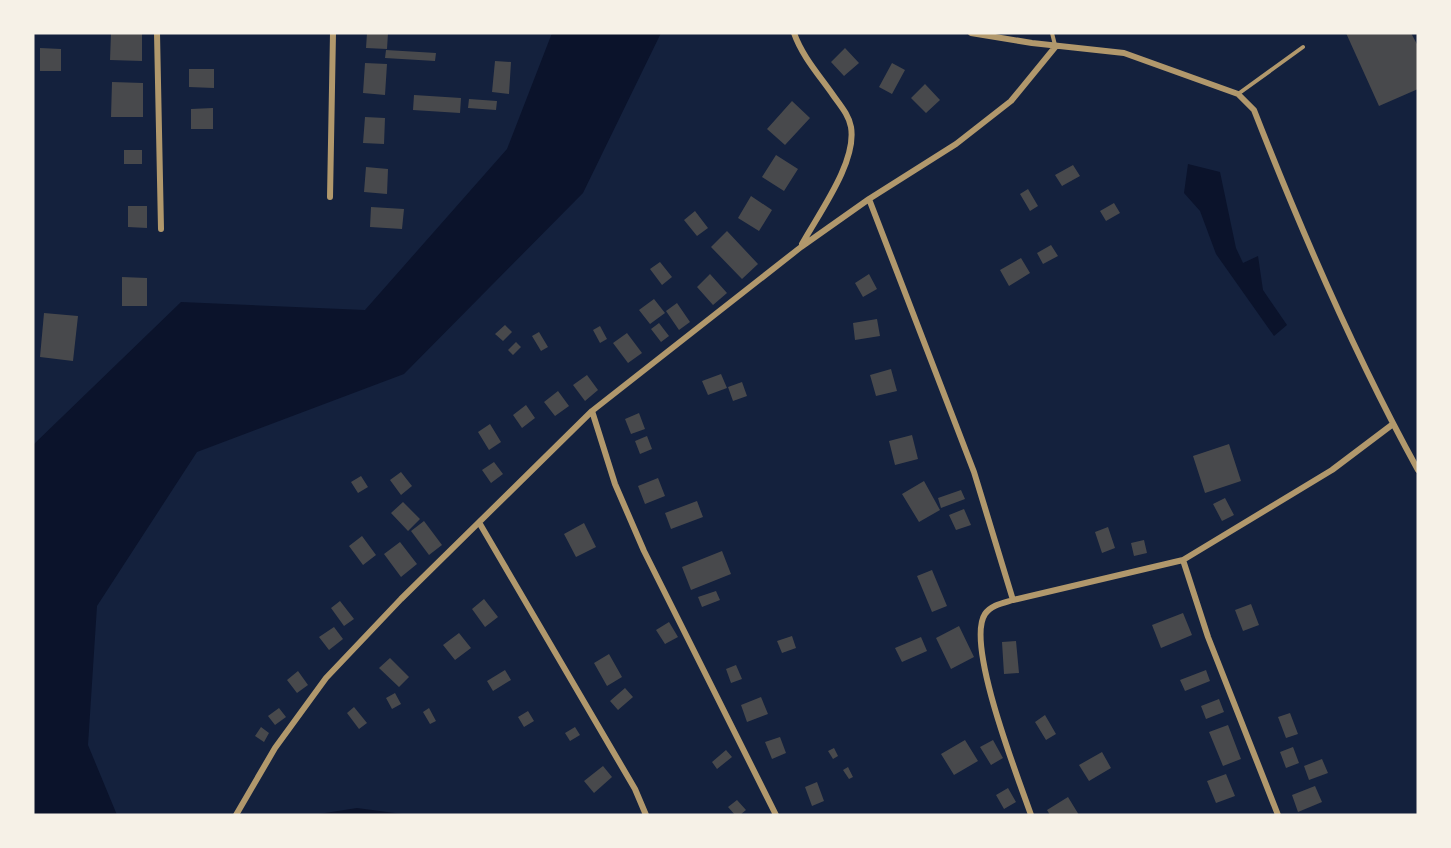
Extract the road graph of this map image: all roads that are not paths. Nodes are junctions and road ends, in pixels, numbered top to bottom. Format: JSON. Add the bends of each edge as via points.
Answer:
{"nodes":[{"id":1,"x":157,"y":33,"type":"edge"},
{"id":2,"x":333,"y":33,"type":"edge"},
{"id":3,"x":794,"y":33,"type":"edge"},
{"id":4,"x":971,"y":33,"type":"edge"},
{"id":5,"x":1052,"y":33,"type":"edge"},
{"id":6,"x":1056,"y":46,"type":"junction"},
{"id":7,"x":1303,"y":47,"type":"dead end"},
{"id":8,"x":1238,"y":94,"type":"junction"},
{"id":9,"x":330,"y":197,"type":"dead end"},
{"id":10,"x":869,"y":199,"type":"junction"},
{"id":11,"x":161,"y":229,"type":"dead end"},
{"id":12,"x":801,"y":247,"type":"junction"},
{"id":13,"x":592,"y":411,"type":"junction"},
{"id":14,"x":1392,"y":424,"type":"junction"},
{"id":15,"x":1418,"y":470,"type":"edge"},
{"id":16,"x":480,"y":524,"type":"junction"},
{"id":17,"x":1183,"y":560,"type":"junction"},
{"id":18,"x":1013,"y":600,"type":"junction"},
{"id":19,"x":236,"y":815,"type":"edge"},
{"id":20,"x":646,"y":815,"type":"edge"},
{"id":21,"x":776,"y":815,"type":"edge"},
{"id":22,"x":1031,"y":815,"type":"edge"},
{"id":23,"x":1278,"y":815,"type":"edge"}],
"edges":[{"from":1,"to":11,"type":"street"},
{"from":2,"to":9,"type":"street"},
{"from":3,"to":12,"type":"street","via":[[844,111],[851,125],[853,144]]},
{"from":4,"to":6,"type":"street"},
{"from":5,"to":6,"type":"lane"},
{"from":6,"to":8,"type":"street","via":[[1124,53]]},
{"from":6,"to":10,"type":"street","via":[[1011,101],[956,144]]},
{"from":7,"to":8,"type":"lane"},
{"from":8,"to":14,"type":"street","via":[[1254,110],[1311,253]]},
{"from":10,"to":12,"type":"street"},
{"from":10,"to":18,"type":"street","via":[[974,472]]},
{"from":12,"to":13,"type":"street"},
{"from":13,"to":16,"type":"street"},
{"from":13,"to":21,"type":"street","via":[[615,484],[644,551]]},
{"from":14,"to":15,"type":"street"},
{"from":14,"to":17,"type":"street","via":[[1332,470]]},
{"from":16,"to":19,"type":"street","via":[[326,678],[275,748]]},
{"from":16,"to":20,"type":"street"},
{"from":17,"to":18,"type":"street"},
{"from":17,"to":23,"type":"street","via":[[1208,638]]},
{"from":18,"to":22,"type":"street","via":[[993,606],[985,614],[980,625],[982,660]]}]}
